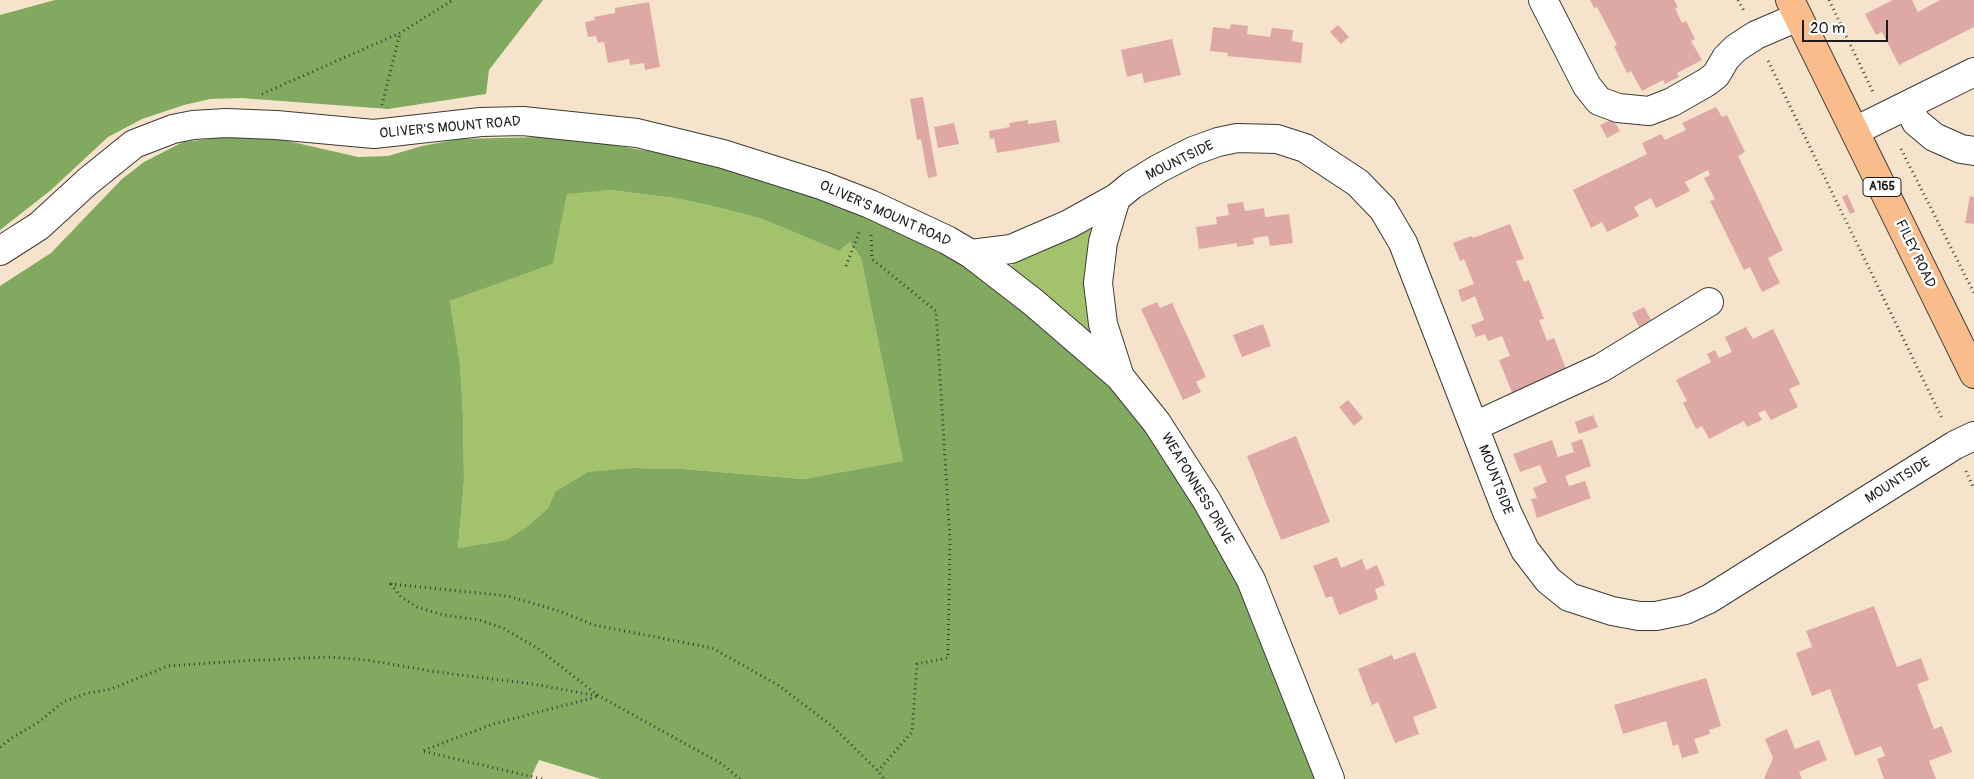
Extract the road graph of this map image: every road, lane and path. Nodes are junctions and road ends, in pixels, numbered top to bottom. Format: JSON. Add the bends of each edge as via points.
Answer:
{"nodes":[{"id":1,"x":453,"y":0,"type":"edge"},
{"id":2,"x":1543,"y":0,"type":"edge"},
{"id":3,"x":1738,"y":0,"type":"edge"},
{"id":4,"x":1794,"y":8,"type":"edge"},
{"id":5,"x":400,"y":34,"type":"junction"},
{"id":6,"x":1756,"y":35,"type":"junction"},
{"id":7,"x":1974,"y":72,"type":"edge"},
{"id":8,"x":255,"y":98,"type":"dead end"},
{"id":9,"x":1908,"y":105,"type":"junction"},
{"id":10,"x":1854,"y":131,"type":"junction"},
{"id":11,"x":374,"y":134,"type":"junction"},
{"id":12,"x":1974,"y":151,"type":"edge"},
{"id":13,"x":1116,"y":198,"type":"junction"},
{"id":14,"x":870,"y":204,"type":"junction"},
{"id":15,"x":0,"y":252,"type":"edge"},
{"id":16,"x":971,"y":254,"type":"junction"},
{"id":17,"x":846,"y":266,"type":"dead end"},
{"id":18,"x":1709,"y":302,"type":"dead end"},
{"id":19,"x":1971,"y":360,"type":"edge"},
{"id":20,"x":1120,"y":377,"type":"junction"},
{"id":21,"x":1475,"y":426,"type":"junction"},
{"id":22,"x":1964,"y":440,"type":"edge"},
{"id":23,"x":1974,"y":489,"type":"edge"},
{"id":24,"x":599,"y":696,"type":"junction"},
{"id":25,"x":0,"y":747,"type":"edge"},
{"id":26,"x":878,"y":772,"type":"junction"},
{"id":27,"x":542,"y":779,"type":"edge"},
{"id":28,"x":740,"y":779,"type":"edge"},
{"id":29,"x":884,"y":779,"type":"edge"},
{"id":30,"x":1330,"y":779,"type":"edge"}],
"edges":[{"from":1,"to":5,"type":"path"},
{"from":2,"to":6,"type":"street","via":[[1587,86],[1599,101],[1618,108],[1649,111],[1672,102],[1712,79],[1726,58]]},
{"from":3,"to":6,"type":"path"},
{"from":4,"to":6,"type":"street"},
{"from":4,"to":10,"type":"highway","name":"FILEY ROAD","number":"A165"},
{"from":5,"to":8,"type":"path"},
{"from":5,"to":11,"type":"path"},
{"from":6,"to":22,"type":"path"},
{"from":7,"to":9,"type":"street"},
{"from":9,"to":10,"type":"street"},
{"from":9,"to":12,"type":"street","via":[[1916,122],[1934,137],[1960,149]]},
{"from":10,"to":19,"type":"highway","name":"FILEY ROAD","number":"A165"},
{"from":11,"to":14,"type":"street","name":"OLIVER'S MOUNT ROAD","via":[[482,122],[523,121],[637,133],[723,154]]},
{"from":11,"to":15,"type":"street","name":"OLIVER'S MOUNT ROAD","via":[[226,123],[173,129],[134,144],[39,226]]},
{"from":13,"to":16,"type":"street","via":[[1011,249]]},
{"from":13,"to":20,"type":"street","name":"WEAPONNESS DRIVE","via":[[1103,242],[1098,283],[1103,324]]},
{"from":13,"to":21,"type":"street","name":"MOUNTSIDE","via":[[1158,169],[1218,142],[1237,138],[1276,138],[1305,148],[1358,183],[1383,208],[1403,242]]},
{"from":14,"to":16,"type":"street","name":"OLIVER'S MOUNT ROAD"},
{"from":14,"to":17,"type":"path"},
{"from":14,"to":26,"type":"path","via":[[872,260],[936,311],[950,540],[948,658],[917,664],[912,732]]},
{"from":16,"to":20,"type":"street","name":"OLIVER'S MOUNT ROAD"},
{"from":18,"to":21,"type":"street","via":[[1601,368]]},
{"from":20,"to":30,"type":"street","name":"WEAPONNESS DRIVE","via":[[1157,423],[1208,501],[1251,580]]},
{"from":21,"to":22,"type":"street","name":"MOUNTSIDE","via":[[1524,550],[1548,580],[1569,597],[1587,605],[1639,616],[1686,610],[1709,599]]},
{"from":22,"to":23,"type":"path"},
{"from":24,"to":25,"type":"path","via":[[367,660],[338,658],[168,666],[111,690],[88,693],[63,702]]},
{"from":24,"to":26,"type":"path","via":[[537,648],[503,628],[417,607],[401,597],[391,584],[508,596],[594,625],[712,648],[778,685],[832,726]]},
{"from":24,"to":27,"type":"path","via":[[493,724],[422,751]]},
{"from":24,"to":28,"type":"path","via":[[722,764]]},
{"from":26,"to":29,"type":"path"}]}
